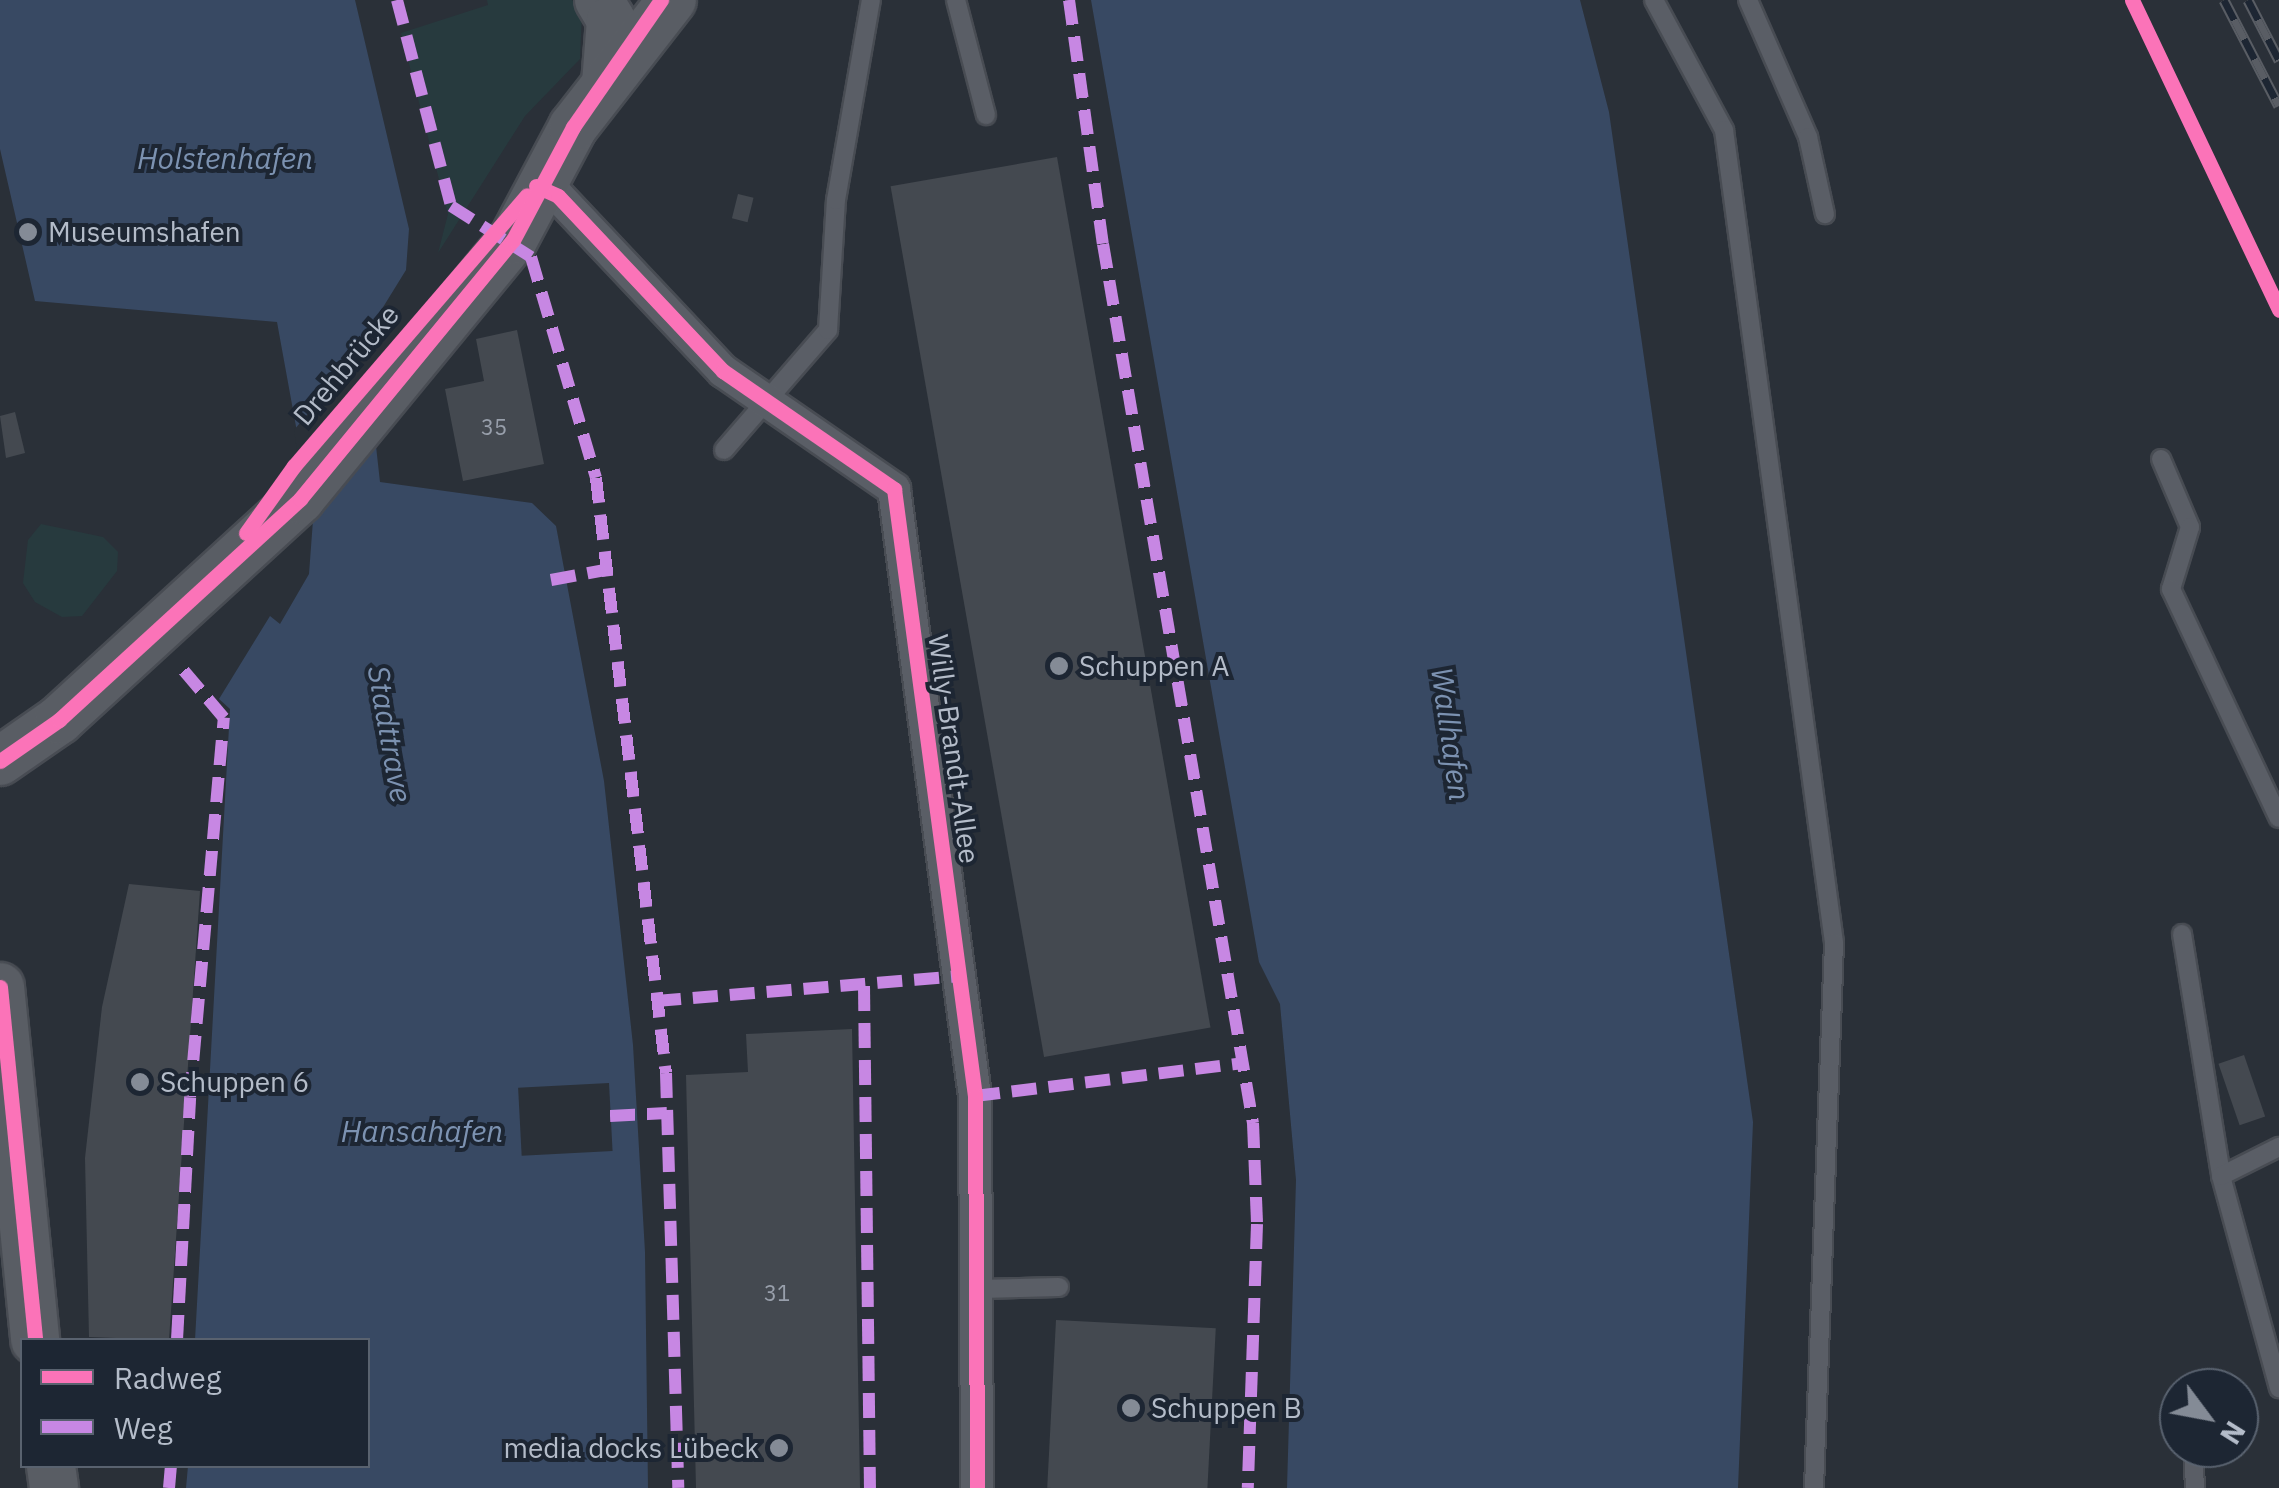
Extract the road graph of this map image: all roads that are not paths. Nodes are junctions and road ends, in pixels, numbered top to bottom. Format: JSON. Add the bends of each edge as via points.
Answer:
{"nodes":[{"id":1,"x":599,"y":0,"type":"edge"},
{"id":2,"x":871,"y":0,"type":"edge"},
{"id":3,"x":956,"y":0,"type":"edge"},
{"id":4,"x":1654,"y":0,"type":"edge"},
{"id":5,"x":1748,"y":0,"type":"edge"},
{"id":6,"x":663,"y":5,"type":"edge"},
{"id":7,"x":606,"y":84,"type":"junction"},
{"id":8,"x":986,"y":116,"type":"dead end"},
{"id":9,"x":536,"y":186,"type":"junction"},
{"id":10,"x":1825,"y":214,"type":"dead end"},
{"id":11,"x":770,"y":403,"type":"junction"},
{"id":12,"x":724,"y":450,"type":"dead end"},
{"id":13,"x":2160,"y":460,"type":"dead end"},
{"id":14,"x":0,"y":761,"type":"edge"},
{"id":15,"x":2279,"y":818,"type":"edge"},
{"id":16,"x":2182,"y":934,"type":"dead end"},
{"id":17,"x":0,"y":987,"type":"edge"},
{"id":18,"x":2279,"y":1146,"type":"edge"},
{"id":19,"x":2221,"y":1176,"type":"junction"},
{"id":20,"x":13,"y":1249,"type":"edge"},
{"id":21,"x":1058,"y":1287,"type":"dead end"},
{"id":22,"x":980,"y":1289,"type":"junction"},
{"id":23,"x":35,"y":1338,"type":"edge"},
{"id":24,"x":2279,"y":1388,"type":"edge"},
{"id":25,"x":977,"y":1488,"type":"edge"},
{"id":26,"x":1814,"y":1488,"type":"edge"}],
"edges":[{"from":1,"to":7,"type":"main road","via":[[611,20]]},
{"from":2,"to":11,"type":"lane","via":[[836,200],[828,330]]},
{"from":3,"to":8,"type":"lane"},
{"from":4,"to":26,"type":"lane","via":[[1724,130],[1834,943]]},
{"from":5,"to":10,"type":"lane","via":[[1808,137]]},
{"from":6,"to":7,"type":"main road"},
{"from":7,"to":9,"type":"main road"},
{"from":9,"to":11,"type":"street","name":"Willy-Brandt-Allee","via":[[558,196],[723,371]]},
{"from":9,"to":14,"type":"main road","name":"Drehbrücke","via":[[441,312],[216,573],[59,720]]},
{"from":11,"to":12,"type":"lane"},
{"from":11,"to":22,"type":"street","name":"Willy-Brandt-Allee","via":[[894,489],[928,814],[974,1096]]},
{"from":13,"to":15,"type":"lane","via":[[2190,527],[2171,589]]},
{"from":16,"to":19,"type":"lane"},
{"from":17,"to":20,"type":"main road"},
{"from":18,"to":19,"type":"lane"},
{"from":19,"to":24,"type":"lane"},
{"from":20,"to":23,"type":"main road"},
{"from":21,"to":22,"type":"lane"},
{"from":22,"to":25,"type":"street","name":"Willy-Brandt-Allee"}]}
